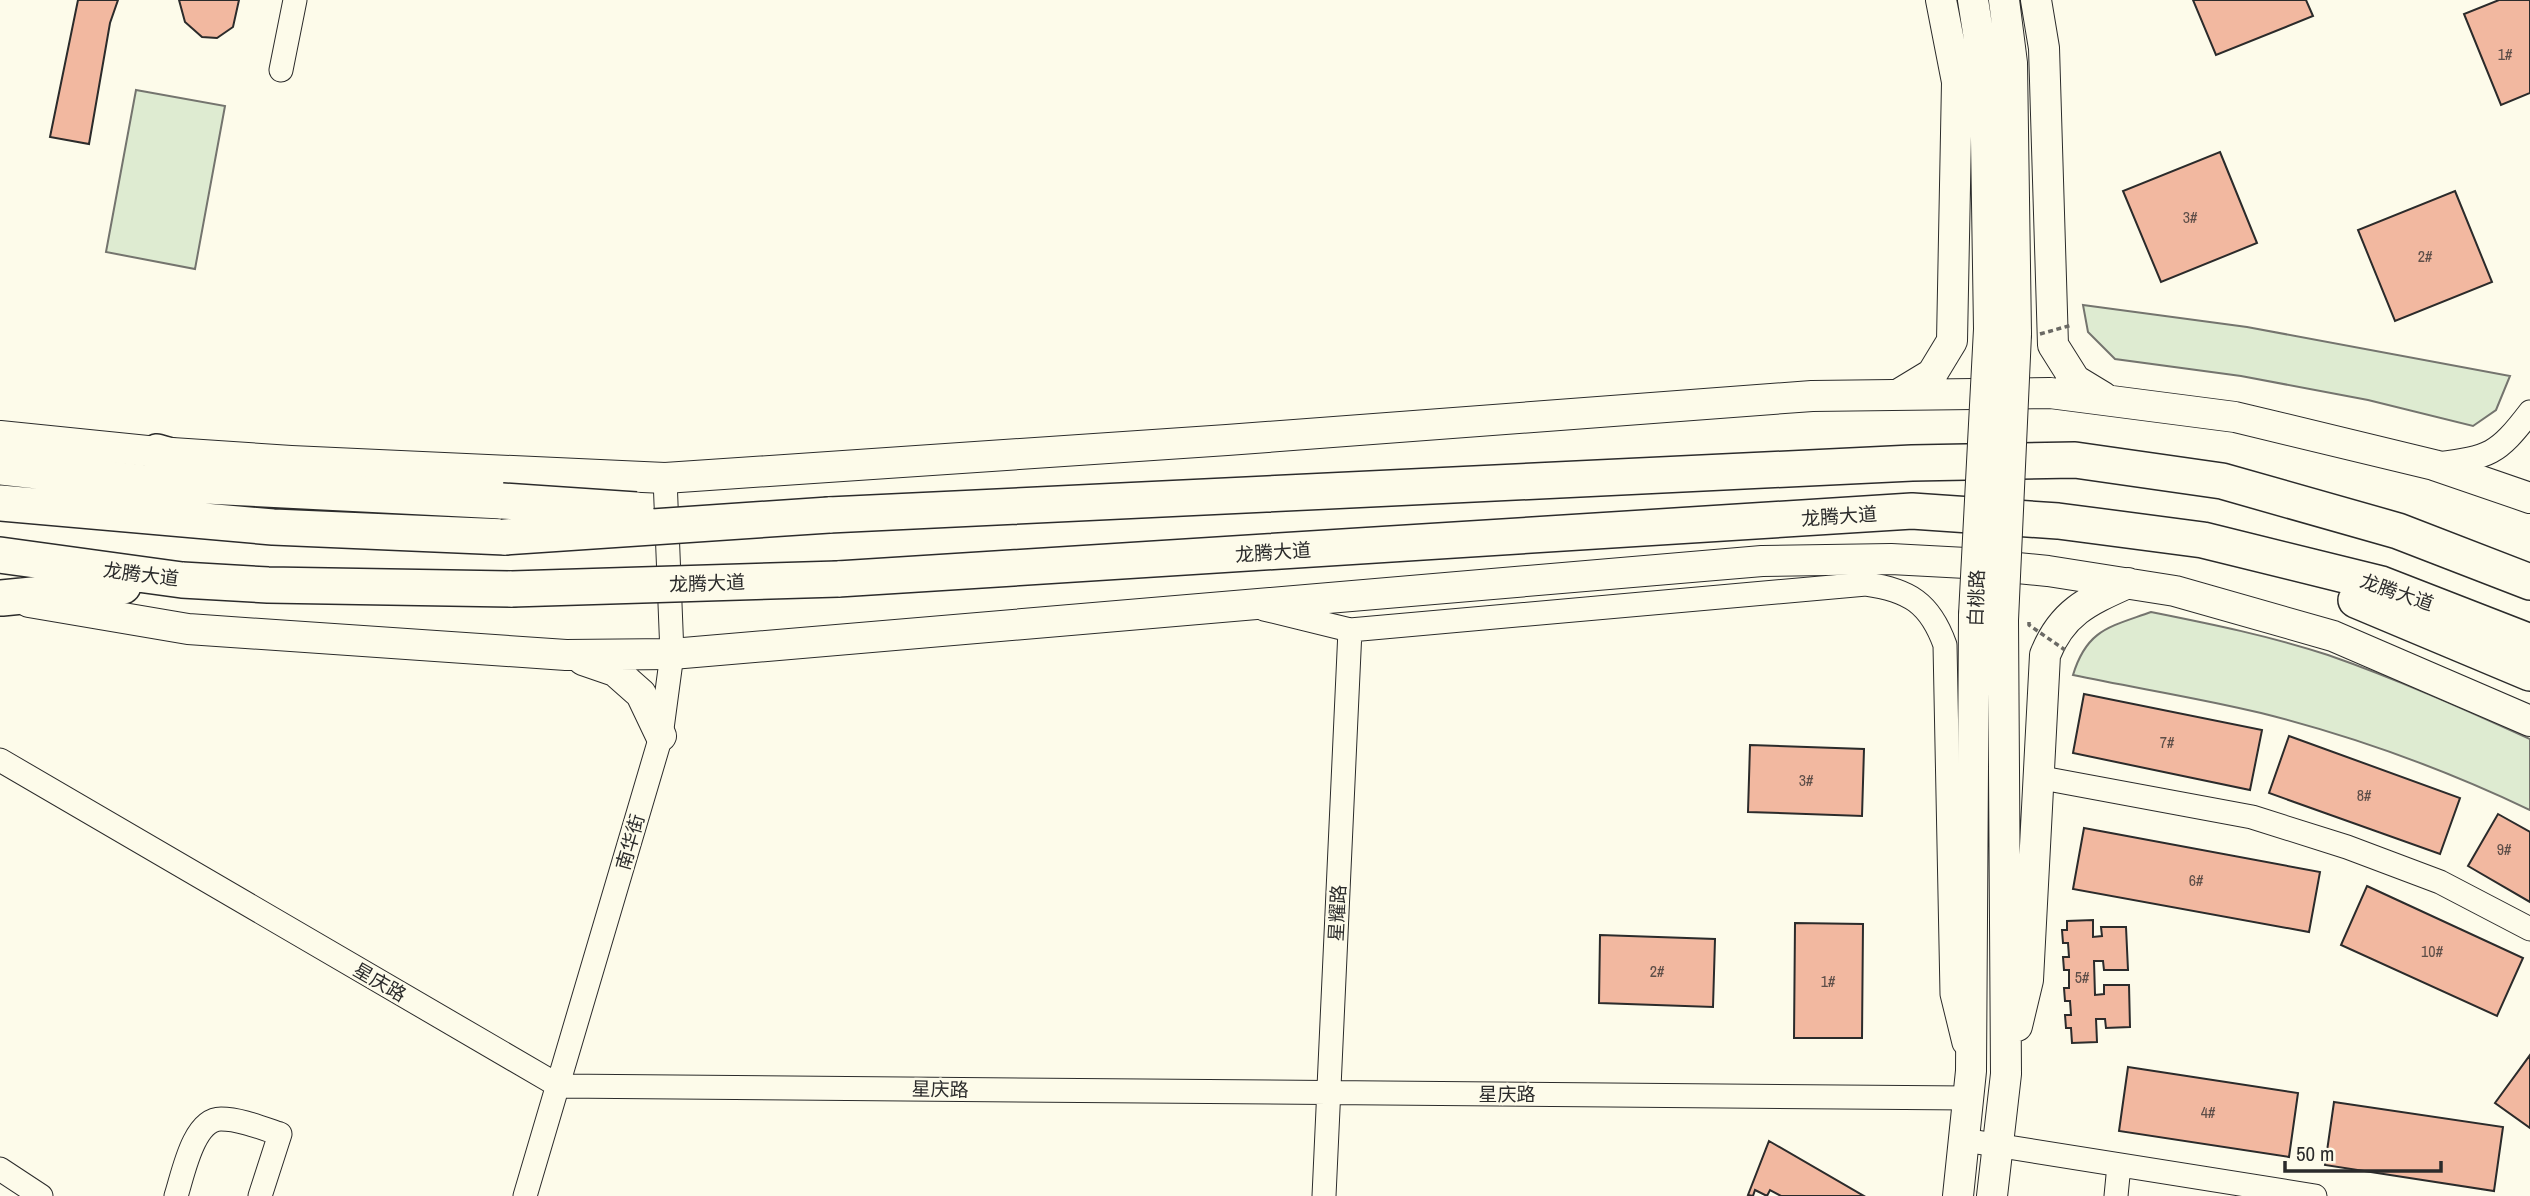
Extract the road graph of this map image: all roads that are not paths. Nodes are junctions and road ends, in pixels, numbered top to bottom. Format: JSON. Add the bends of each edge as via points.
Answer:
{"nodes":[{"id":1,"x":295,"y":0,"type":"edge"},
{"id":2,"x":1941,"y":0,"type":"edge"},
{"id":3,"x":1973,"y":0,"type":"edge"},
{"id":4,"x":2004,"y":0,"type":"edge"},
{"id":5,"x":2036,"y":0,"type":"edge"},
{"id":6,"x":281,"y":69,"type":"dead end"},
{"id":7,"x":2003,"y":332,"type":"junction"},
{"id":8,"x":1898,"y":395,"type":"junction"},
{"id":9,"x":2110,"y":401,"type":"junction"},
{"id":10,"x":2530,"y":412,"type":"edge"},
{"id":11,"x":0,"y":436,"type":"edge"},
{"id":12,"x":2434,"y":465,"type":"junction"},
{"id":13,"x":0,"y":467,"type":"edge"},
{"id":14,"x":151,"y":467,"type":"junction"},
{"id":15,"x":665,"y":478,"type":"junction"},
{"id":16,"x":2222,"y":481,"type":"junction"},
{"id":17,"x":2530,"y":498,"type":"edge"},
{"id":18,"x":0,"y":503,"type":"edge"},
{"id":19,"x":772,"y":518,"type":"junction"},
{"id":20,"x":2203,"y":540,"type":"junction"},
{"id":21,"x":0,"y":555,"type":"edge"},
{"id":22,"x":2530,"y":562,"type":"edge"},
{"id":23,"x":182,"y":580,"type":"junction"},
{"id":24,"x":2530,"y":582,"type":"edge"},
{"id":25,"x":2128,"y":583,"type":"junction"},
{"id":26,"x":1,"y":598,"type":"edge"},
{"id":27,"x":1244,"y":604,"type":"junction"},
{"id":28,"x":1989,"y":617,"type":"junction"},
{"id":29,"x":1350,"y":630,"type":"junction"},
{"id":30,"x":2530,"y":642,"type":"edge"},
{"id":31,"x":672,"y":653,"type":"junction"},
{"id":32,"x":566,"y":655,"type":"junction"},
{"id":33,"x":2530,"y":673,"type":"edge"},
{"id":34,"x":2530,"y":721,"type":"edge"},
{"id":35,"x":661,"y":736,"type":"junction"},
{"id":36,"x":0,"y":760,"type":"edge"},
{"id":37,"x":2037,"y":777,"type":"junction"},
{"id":38,"x":2530,"y":929,"type":"edge"},
{"id":39,"x":2006,"y":1074,"type":"junction"},
{"id":40,"x":1970,"y":1085,"type":"junction"},
{"id":41,"x":559,"y":1086,"type":"junction"},
{"id":42,"x":1328,"y":1093,"type":"junction"},
{"id":43,"x":1964,"y":1140,"type":"junction"},
{"id":44,"x":1997,"y":1146,"type":"junction"},
{"id":45,"x":2119,"y":1165,"type":"junction"},
{"id":46,"x":0,"y":1169,"type":"edge"},
{"id":47,"x":41,"y":1196,"type":"edge"},
{"id":48,"x":177,"y":1196,"type":"edge"},
{"id":49,"x":260,"y":1196,"type":"edge"},
{"id":50,"x":525,"y":1196,"type":"edge"},
{"id":51,"x":1324,"y":1196,"type":"edge"},
{"id":52,"x":1958,"y":1196,"type":"edge"},
{"id":53,"x":1992,"y":1196,"type":"edge"},
{"id":54,"x":2116,"y":1196,"type":"edge"},
{"id":55,"x":2315,"y":1196,"type":"edge"}],
"edges":[{"from":1,"to":6,"type":"street"},
{"from":2,"to":8,"type":"main road","via":[[1957,82],[1952,341],[1933,374]]},
{"from":3,"to":7,"type":"main road","name":"白桃路","via":[[1985,77]]},
{"from":4,"to":7,"type":"main road","name":"白桃路","via":[[2012,63]]},
{"from":5,"to":9,"type":"main road","via":[[2045,48],[2053,345],[2075,380]]},
{"from":7,"to":28,"type":"main road","name":"白桃路","bridge":true},
{"from":8,"to":9,"type":"main road","via":[[2050,393]]},
{"from":8,"to":15,"type":"main road","via":[[1812,396]]},
{"from":9,"to":12,"type":"main road","via":[[2235,417]]},
{"from":10,"to":12,"type":"street","via":[[2487,456]]},
{"from":11,"to":14,"type":"main road"},
{"from":12,"to":17,"type":"main road"},
{"from":13,"to":14,"type":"highway"},
{"from":14,"to":15,"type":"main road","via":[[291,461]]},
{"from":14,"to":19,"type":"highway","bridge":true,"via":[[281,491]]},
{"from":15,"to":31,"type":"street","name":"南华街"},
{"from":16,"to":19,"type":"highway","bridge":true,"via":[[2075,460],[1926,463]]},
{"from":16,"to":22,"type":"highway","via":[[2405,514]]},
{"from":16,"to":24,"type":"highway","via":[[2398,531]]},
{"from":18,"to":19,"type":"highway","bridge":true,"via":[[273,527],[505,537]]},
{"from":20,"to":23,"type":"highway","name":"龙腾大道","bridge":true,"via":[[2058,520],[1912,511],[838,579],[512,589]]},
{"from":20,"to":30,"type":"highway","name":"龙腾大道","via":[[2381,584]]},
{"from":20,"to":33,"type":"highway"},
{"from":21,"to":23,"type":"highway","name":"龙腾大道"},
{"from":23,"to":26,"type":"highway"},
{"from":25,"to":27,"type":"main road","via":[[1966,563],[1825,559]]},
{"from":25,"to":34,"type":"main road","via":[[2333,636]]},
{"from":25,"to":37,"type":"main road","via":[[2077,610],[2053,635],[2042,675]]},
{"from":26,"to":32,"type":"main road","via":[[188,629]]},
{"from":27,"to":29,"type":"street"},
{"from":27,"to":31,"type":"main road"},
{"from":28,"to":39,"type":"main road","name":"白桃路"},
{"from":28,"to":40,"type":"main road","name":"白桃路"},
{"from":29,"to":40,"type":"street","via":[[1866,584],[1908,595],[1926,609],[1945,645],[1952,994]]},
{"from":29,"to":42,"type":"street","name":"星耀路"},
{"from":31,"to":32,"type":"main road"},
{"from":31,"to":35,"type":"street","name":"南华街"},
{"from":32,"to":35,"type":"main road","via":[[615,671],[641,694]]},
{"from":35,"to":41,"type":"street","name":"南华街"},
{"from":36,"to":41,"type":"street","name":"星庆路"},
{"from":37,"to":38,"type":"street","via":[[2252,817],[2441,883]]},
{"from":37,"to":39,"type":"main road","via":[[2028,980]]},
{"from":39,"to":44,"type":"main road","name":"白桃路"},
{"from":40,"to":42,"type":"street","name":"星庆路"},
{"from":40,"to":43,"type":"main road","name":"白桃路"},
{"from":41,"to":42,"type":"street","name":"星庆路"},
{"from":41,"to":50,"type":"street","name":"南华街"},
{"from":42,"to":51,"type":"street","name":"星耀路"},
{"from":43,"to":44,"type":"street"},
{"from":43,"to":52,"type":"main road","name":"白桃路"},
{"from":44,"to":45,"type":"street"},
{"from":44,"to":53,"type":"main road","name":"白桃路"},
{"from":45,"to":54,"type":"street"},
{"from":45,"to":55,"type":"street"},
{"from":46,"to":47,"type":"street"},
{"from":48,"to":49,"type":"street","via":[[196,1135],[219,1118],[280,1134]]}]}
